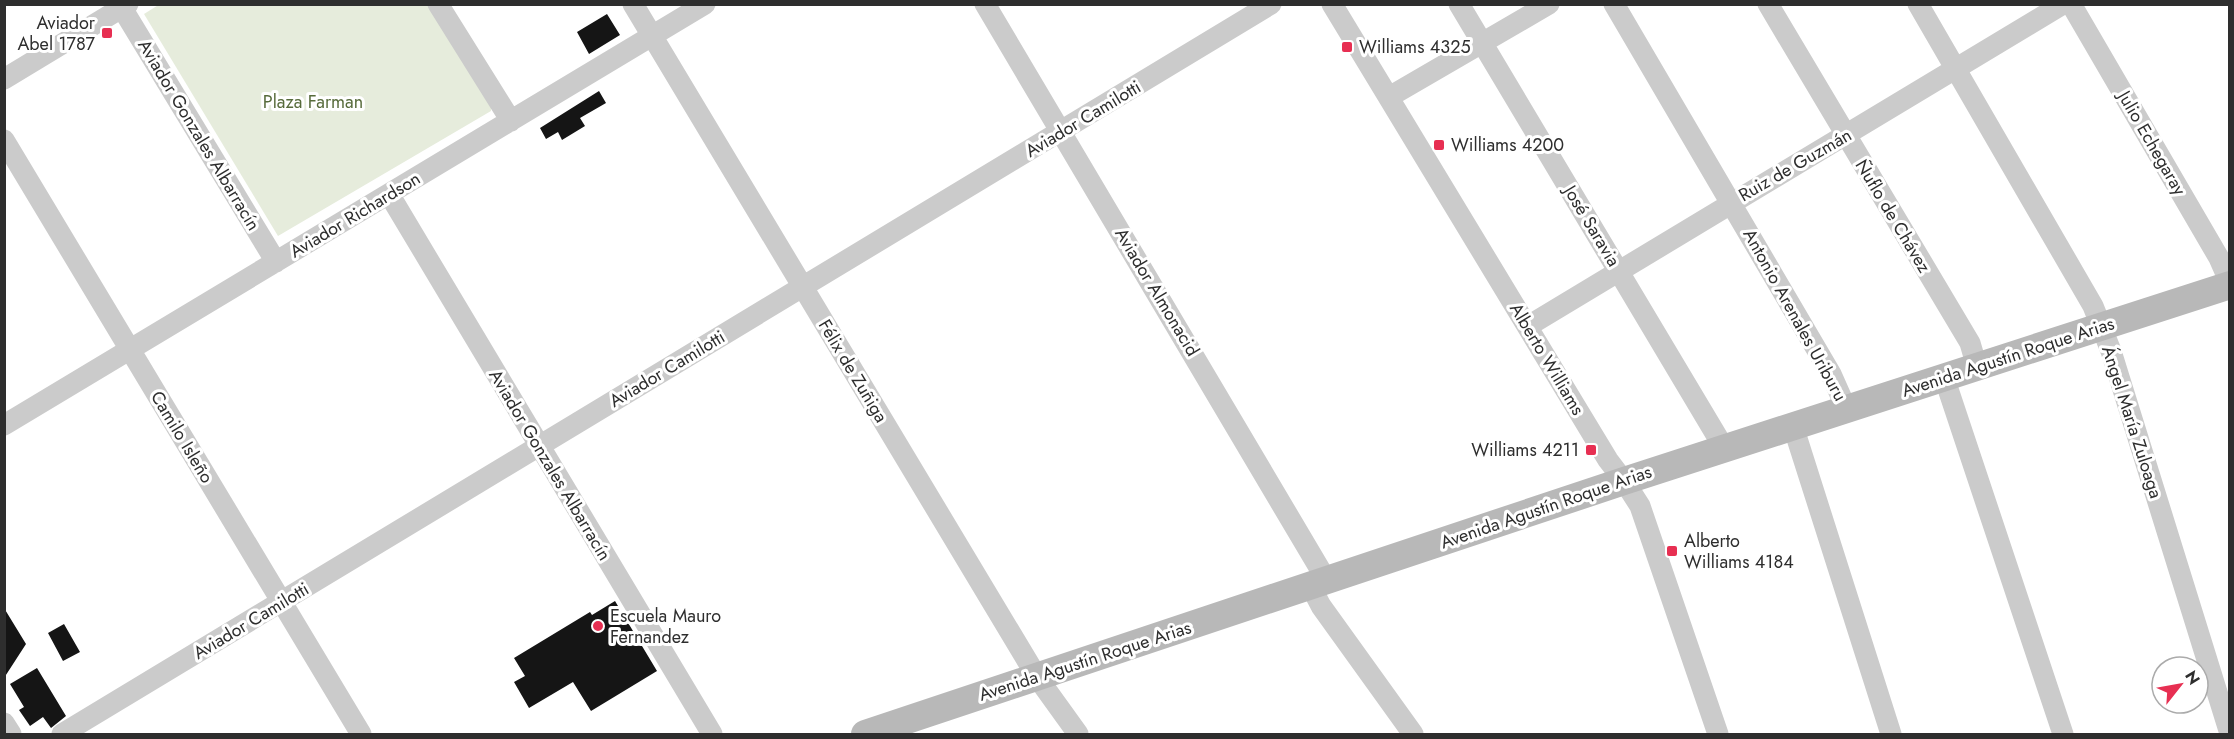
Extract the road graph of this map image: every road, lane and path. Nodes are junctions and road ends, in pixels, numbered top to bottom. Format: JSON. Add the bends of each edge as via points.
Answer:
{"nodes":[{"id":1,"x":438,"y":4,"type":"edge"},
{"id":2,"x":633,"y":4,"type":"edge"},
{"id":3,"x":705,"y":4,"type":"edge"},
{"id":4,"x":985,"y":4,"type":"edge"},
{"id":5,"x":1271,"y":4,"type":"edge"},
{"id":6,"x":1332,"y":4,"type":"edge"},
{"id":7,"x":1459,"y":4,"type":"edge"},
{"id":8,"x":1549,"y":4,"type":"edge"},
{"id":9,"x":1614,"y":4,"type":"edge"},
{"id":10,"x":1768,"y":4,"type":"edge"},
{"id":11,"x":1918,"y":4,"type":"edge"},
{"id":12,"x":2063,"y":4,"type":"edge"},
{"id":13,"x":2071,"y":4,"type":"edge"},
{"id":14,"x":125,"y":6,"type":"edge"},
{"id":15,"x":652,"y":36,"type":"junction"},
{"id":16,"x":1482,"y":43,"type":"junction"},
{"id":17,"x":1956,"y":69,"type":"junction"},
{"id":18,"x":4,"y":79,"type":"edge"},
{"id":19,"x":1389,"y":98,"type":"junction"},
{"id":20,"x":511,"y":122,"type":"junction"},
{"id":21,"x":1062,"y":132,"type":"junction"},
{"id":22,"x":1845,"y":136,"type":"junction"},
{"id":23,"x":4,"y":140,"type":"edge"},
{"id":24,"x":389,"y":194,"type":"junction"},
{"id":25,"x":1732,"y":202,"type":"junction"},
{"id":26,"x":276,"y":262,"type":"junction"},
{"id":27,"x":1619,"y":271,"type":"junction"},
{"id":28,"x":2229,"y":284,"type":"edge"},
{"id":29,"x":802,"y":287,"type":"junction"},
{"id":30,"x":1528,"y":326,"type":"junction"},
{"id":31,"x":2101,"y":326,"type":"junction"},
{"id":32,"x":130,"y":349,"type":"junction"},
{"id":33,"x":1977,"y":366,"type":"junction"},
{"id":34,"x":1944,"y":377,"type":"junction"},
{"id":35,"x":1847,"y":410,"type":"junction"},
{"id":36,"x":4,"y":425,"type":"edge"},
{"id":37,"x":1793,"y":426,"type":"junction"},
{"id":38,"x":539,"y":447,"type":"junction"},
{"id":39,"x":1724,"y":448,"type":"junction"},
{"id":40,"x":1624,"y":481,"type":"junction"},
{"id":41,"x":1318,"y":583,"type":"junction"},
{"id":42,"x":280,"y":603,"type":"junction"},
{"id":43,"x":1037,"y":676,"type":"junction"},
{"id":44,"x":4,"y":723,"type":"edge"},
{"id":45,"x":2229,"y":734,"type":"edge"},
{"id":46,"x":12,"y":735,"type":"edge"},
{"id":47,"x":62,"y":735,"type":"edge"},
{"id":48,"x":361,"y":735,"type":"edge"},
{"id":49,"x":712,"y":735,"type":"edge"},
{"id":50,"x":865,"y":735,"type":"edge"},
{"id":51,"x":1078,"y":735,"type":"edge"},
{"id":52,"x":1413,"y":735,"type":"edge"},
{"id":53,"x":1718,"y":735,"type":"edge"},
{"id":54,"x":1891,"y":735,"type":"edge"},
{"id":55,"x":2063,"y":735,"type":"edge"}],
"edges":[{"from":1,"to":20,"type":"street"},
{"from":2,"to":15,"type":"street","name":"Félix de Zuñiga"},
{"from":3,"to":15,"type":"street","name":"Aviador Richardson"},
{"from":4,"to":21,"type":"street","name":"Aviador Almonacid"},
{"from":5,"to":21,"type":"street","name":"Aviador Camilotti"},
{"from":6,"to":19,"type":"street","name":"Alberto Williams"},
{"from":7,"to":16,"type":"street","name":"José Saravia"},
{"from":8,"to":16,"type":"street"},
{"from":9,"to":25,"type":"street","name":"Antonio Arenales Uriburu"},
{"from":10,"to":22,"type":"street","name":"Ñuflo de Chávez"},
{"from":11,"to":17,"type":"street","name":"Ángel María Zuloaga"},
{"from":12,"to":17,"type":"street","name":"Ruiz de Guzmán"},
{"from":13,"to":28,"type":"street","name":"Julio Echegaray","via":[[2219,258]]},
{"from":14,"to":18,"type":"street"},
{"from":14,"to":26,"type":"street","name":"Aviador Gonzales Albarracín"},
{"from":15,"to":20,"type":"street","name":"Aviador Richardson"},
{"from":15,"to":29,"type":"street","name":"Félix de Zuñiga"},
{"from":16,"to":19,"type":"street"},
{"from":16,"to":27,"type":"street","name":"José Saravia"},
{"from":17,"to":22,"type":"street","name":"Ruiz de Guzmán"},
{"from":17,"to":31,"type":"street","name":"Ángel María Zuloaga"},
{"from":19,"to":30,"type":"street","name":"Alberto Williams"},
{"from":20,"to":24,"type":"street","name":"Aviador Richardson"},
{"from":21,"to":29,"type":"street","name":"Aviador Camilotti"},
{"from":21,"to":41,"type":"street","name":"Aviador Almonacid"},
{"from":22,"to":25,"type":"street","name":"Ruiz de Guzmán"},
{"from":22,"to":33,"type":"street","name":"Ñuflo de Chávez","via":[[1970,343]]},
{"from":23,"to":32,"type":"street","name":"Camilo Isleño"},
{"from":24,"to":26,"type":"street","name":"Aviador Richardson"},
{"from":24,"to":38,"type":"street","name":"Aviador Gonzales Albarracín"},
{"from":25,"to":27,"type":"street","name":"Ruiz de Guzmán"},
{"from":25,"to":35,"type":"street","name":"Antonio Arenales Uriburu","via":[[1832,374]]},
{"from":26,"to":32,"type":"street","name":"Aviador Richardson"},
{"from":27,"to":30,"type":"street","name":"Ruiz de Guzmán"},
{"from":27,"to":39,"type":"street","name":"José Saravia"},
{"from":28,"to":31,"type":"main road","name":"Avenida Agustín Roque Arias"},
{"from":29,"to":38,"type":"street","name":"Aviador Camilotti"},
{"from":29,"to":43,"type":"street","name":"Félix de Zuñiga"},
{"from":30,"to":40,"type":"street","name":"Alberto Williams"},
{"from":31,"to":33,"type":"main road","name":"Avenida Agustín Roque Arias"},
{"from":31,"to":45,"type":"street","name":"Ángel María Zuloaga","via":[[2112,351]]},
{"from":32,"to":36,"type":"street","name":"Aviador Richardson"},
{"from":32,"to":42,"type":"street","name":"Camilo Isleño"},
{"from":33,"to":34,"type":"main road","name":"Avenida Agustín Roque Arias"},
{"from":34,"to":35,"type":"main road","name":"Avenida Agustín Roque Arias"},
{"from":34,"to":55,"type":"street"},
{"from":35,"to":37,"type":"main road","name":"Avenida Agustín Roque Arias"},
{"from":37,"to":39,"type":"main road","name":"Avenida Agustín Roque Arias"},
{"from":37,"to":54,"type":"street"},
{"from":38,"to":42,"type":"street","name":"Aviador Camilotti"},
{"from":38,"to":49,"type":"street","name":"Aviador Gonzales Albarracín"},
{"from":39,"to":40,"type":"main road","name":"Avenida Agustín Roque Arias"},
{"from":40,"to":41,"type":"main road","name":"Avenida Agustín Roque Arias"},
{"from":40,"to":53,"type":"street","name":"Alberto Williams","via":[[1640,506]]},
{"from":41,"to":43,"type":"main road","name":"Avenida Agustín Roque Arias"},
{"from":41,"to":52,"type":"street","name":"Aviador Almonacid","via":[[1321,606]]},
{"from":42,"to":47,"type":"street","name":"Aviador Camilotti"},
{"from":42,"to":48,"type":"street","name":"Camilo Isleño"},
{"from":43,"to":50,"type":"main road","name":"Avenida Agustín Roque Arias"},
{"from":43,"to":51,"type":"street","name":"Félix de Zuñiga"},
{"from":44,"to":46,"type":"street"}]}
